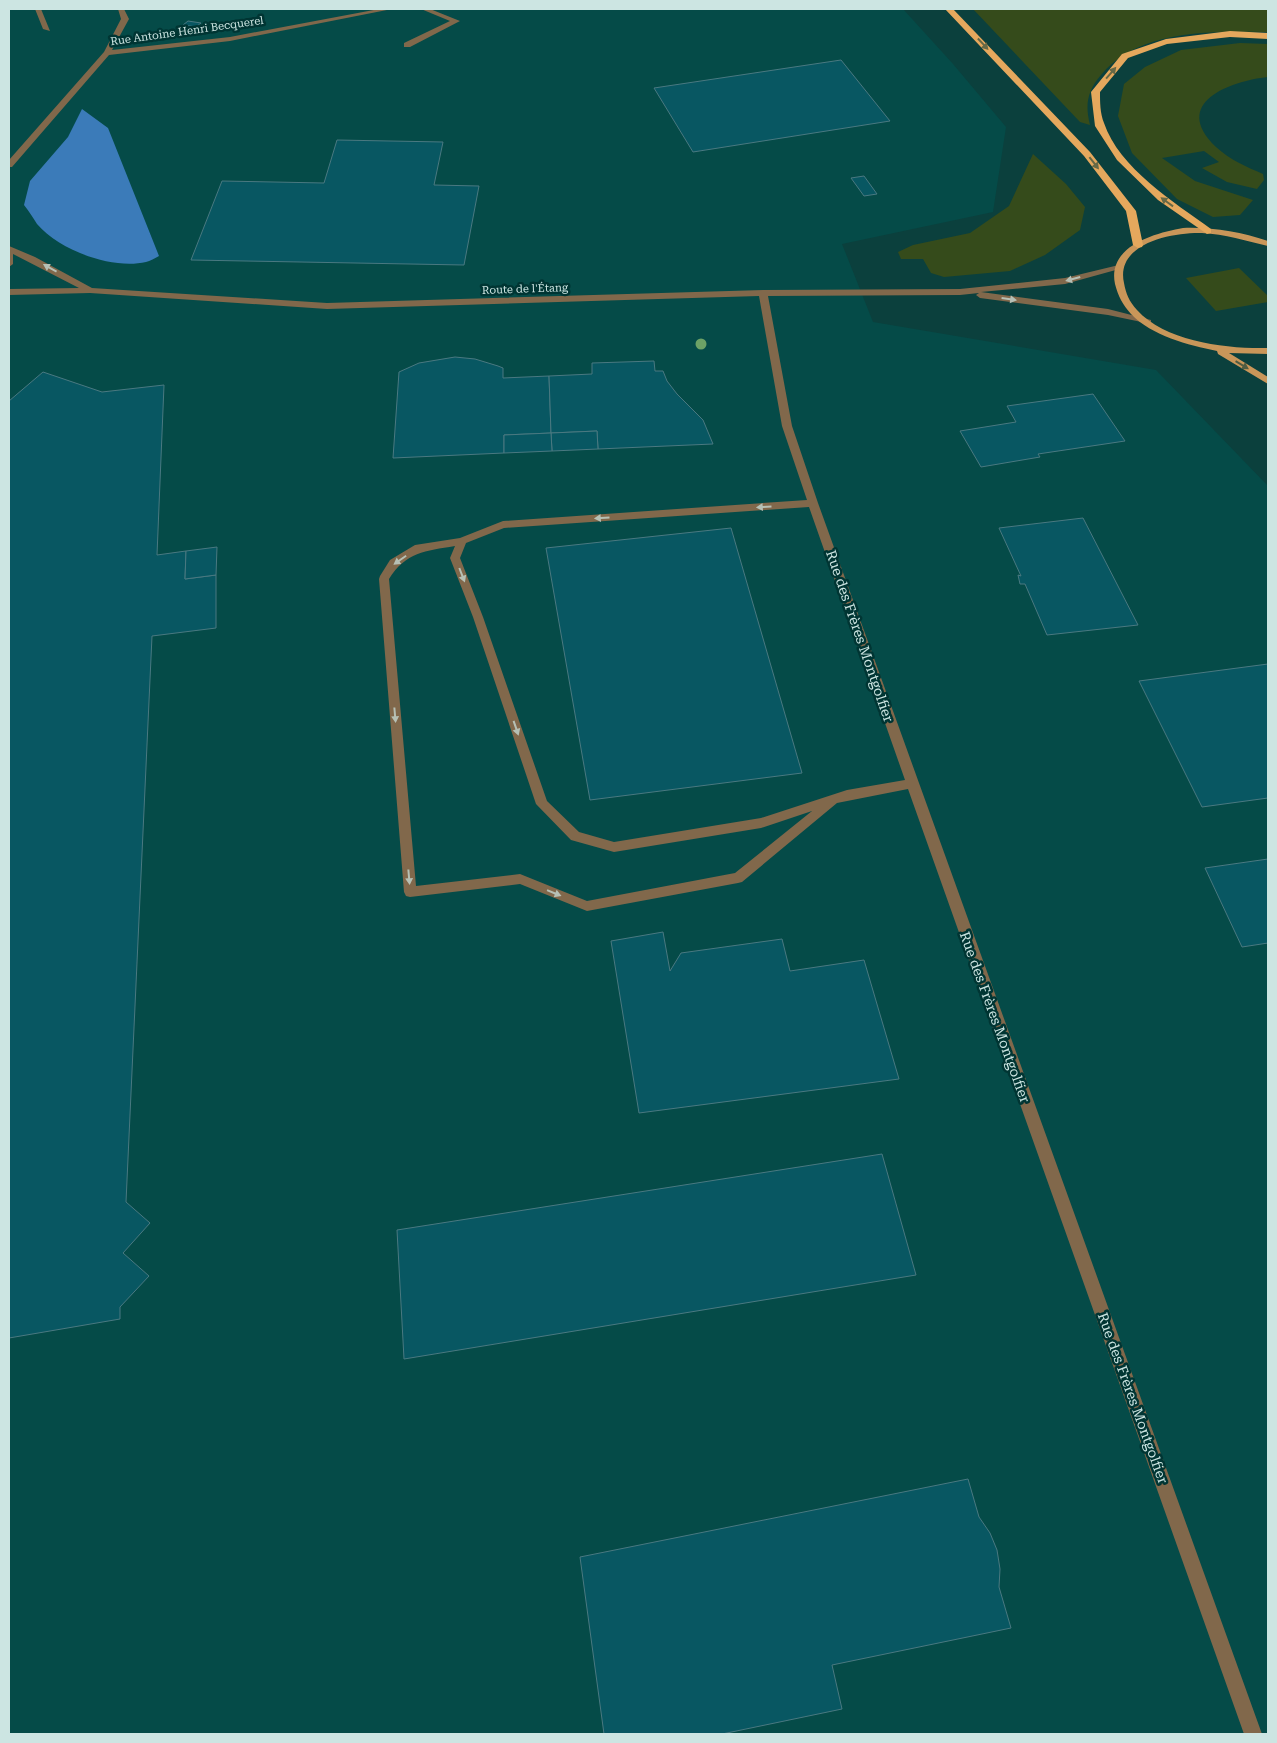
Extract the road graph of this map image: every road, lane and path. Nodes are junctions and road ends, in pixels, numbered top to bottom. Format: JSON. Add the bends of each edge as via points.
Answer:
{"nodes":[{"id":1,"x":38,"y":9,"type":"edge"},
{"id":2,"x":120,"y":9,"type":"edge"},
{"id":3,"x":389,"y":9,"type":"edge"},
{"id":4,"x":424,"y":9,"type":"edge"},
{"id":5,"x":949,"y":9,"type":"edge"},
{"id":6,"x":47,"y":29,"type":"dead end"},
{"id":7,"x":1268,"y":36,"type":"edge"},
{"id":8,"x":406,"y":45,"type":"dead end"},
{"id":9,"x":107,"y":53,"type":"junction"},
{"id":10,"x":9,"y":154,"type":"edge"},
{"id":11,"x":18,"y":154,"type":"junction"},
{"id":12,"x":9,"y":165,"type":"edge"},
{"id":13,"x":1207,"y":231,"type":"junction"},
{"id":14,"x":1268,"y":244,"type":"edge"},
{"id":15,"x":1138,"y":245,"type":"junction"},
{"id":16,"x":9,"y":250,"type":"edge"},
{"id":17,"x":9,"y":264,"type":"edge"},
{"id":18,"x":1120,"y":266,"type":"junction"},
{"id":19,"x":90,"y":290,"type":"junction"},
{"id":20,"x":9,"y":292,"type":"edge"},
{"id":21,"x":960,"y":292,"type":"junction"},
{"id":22,"x":764,"y":293,"type":"junction"},
{"id":23,"x":1148,"y":322,"type":"junction"},
{"id":24,"x":1217,"y":349,"type":"junction"},
{"id":25,"x":1268,"y":351,"type":"edge"},
{"id":26,"x":1268,"y":381,"type":"edge"},
{"id":27,"x":813,"y":503,"type":"junction"},
{"id":28,"x":462,"y":541,"type":"junction"},
{"id":29,"x":912,"y":784,"type":"junction"},
{"id":30,"x":837,"y":799,"type":"junction"},
{"id":31,"x":1253,"y":1734,"type":"edge"}],
"edges":[{"from":1,"to":6,"type":"street"},
{"from":2,"to":9,"type":"street","name":"Rue Antoine Henri Becquerel","via":[[125,19]]},
{"from":3,"to":9,"type":"street","name":"Rue Antoine Henri Becquerel","via":[[230,38]]},
{"from":4,"to":8,"type":"street","via":[[456,21]]},
{"from":5,"to":15,"type":"highway","one_way":true,"via":[[1087,154],[1131,211]]},
{"from":13,"to":7,"type":"highway","one_way":true,"via":[[1154,193],[1118,156],[1099,125],[1095,92],[1125,56],[1166,42],[1230,34]]},
{"from":9,"to":11,"type":"street","name":"Rue Antoine Henri Becquerel"},
{"from":10,"to":11,"type":"street"},
{"from":11,"to":12,"type":"street","name":"Rue Antoine Henri Becquerel"},
{"from":13,"to":14,"type":"main road","via":[[1239,235]]},
{"from":13,"to":15,"type":"main road","via":[[1168,234]]},
{"from":15,"to":18,"type":"main road"},
{"from":16,"to":17,"type":"street"},
{"from":19,"to":16,"type":"street","name":"Route de l'Étang","one_way":true},
{"from":18,"to":21,"type":"street","one_way":true,"via":[[1065,281]]},
{"from":18,"to":23,"type":"main road","via":[[1118,281],[1124,298]]},
{"from":19,"to":20,"type":"street","name":"Route de l'Étang"},
{"from":19,"to":22,"type":"street","name":"Route de l'Étang","via":[[327,306]]},
{"from":21,"to":22,"type":"street","name":"Route de l'Étang"},
{"from":21,"to":23,"type":"street","one_way":true,"via":[[1108,312]]},
{"from":22,"to":27,"type":"street","name":"Rue des Frères Montgolfier","via":[[787,426]]},
{"from":23,"to":24,"type":"main road","via":[[1186,342]]},
{"from":24,"to":25,"type":"main road"},
{"from":24,"to":26,"type":"main road","one_way":true},
{"from":27,"to":28,"type":"street","one_way":true,"via":[[503,526]]},
{"from":27,"to":29,"type":"street","name":"Rue des Frères Montgolfier"},
{"from":28,"to":30,"type":"street","one_way":true,"via":[[455,558],[542,804],[576,836],[614,847],[761,823]]},
{"from":28,"to":30,"type":"street","one_way":true,"via":[[419,548],[394,563],[384,580],[410,892],[520,879],[587,906],[738,878]]},
{"from":29,"to":30,"type":"street"},
{"from":29,"to":31,"type":"street","name":"Rue des Frères Montgolfier"}]}
